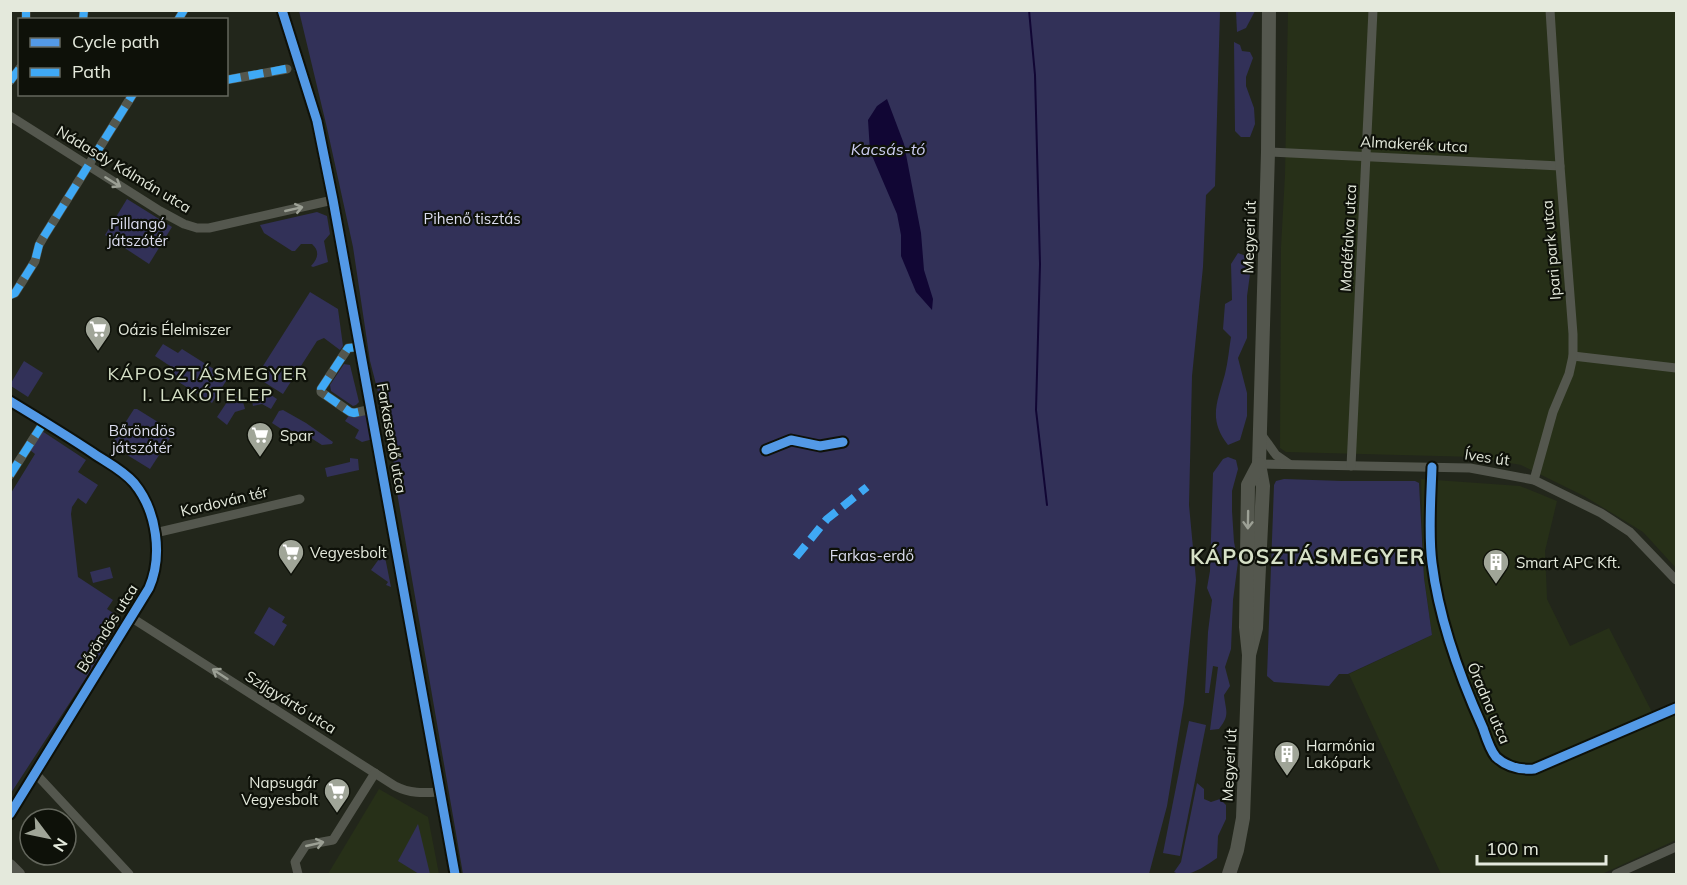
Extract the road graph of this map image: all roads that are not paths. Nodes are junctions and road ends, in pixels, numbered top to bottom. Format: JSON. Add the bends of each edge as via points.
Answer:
{"nodes":[{"id":1,"x":282,"y":10,"type":"edge"},
{"id":2,"x":1269,"y":10,"type":"edge"},
{"id":3,"x":1373,"y":10,"type":"edge"},
{"id":4,"x":1550,"y":10,"type":"edge"},
{"id":5,"x":287,"y":69,"type":"dead end"},
{"id":6,"x":228,"y":80,"type":"edge"},
{"id":7,"x":132,"y":96,"type":"edge"},
{"id":8,"x":10,"y":116,"type":"edge"},
{"id":9,"x":1268,"y":152,"type":"junction"},
{"id":10,"x":1367,"y":157,"type":"junction"},
{"id":11,"x":87,"y":166,"type":"junction"},
{"id":12,"x":1560,"y":166,"type":"junction"},
{"id":13,"x":333,"y":200,"type":"junction"},
{"id":14,"x":10,"y":295,"type":"edge"},
{"id":15,"x":359,"y":347,"type":"junction"},
{"id":16,"x":1573,"y":356,"type":"junction"},
{"id":17,"x":1677,"y":368,"type":"edge"},
{"id":18,"x":10,"y":401,"type":"edge"},
{"id":19,"x":372,"y":409,"type":"junction"},
{"id":20,"x":44,"y":422,"type":"junction"},
{"id":21,"x":1261,"y":434,"type":"junction"},
{"id":22,"x":1259,"y":464,"type":"junction"},
{"id":23,"x":1291,"y":465,"type":"junction"},
{"id":24,"x":1351,"y":466,"type":"junction"},
{"id":25,"x":1432,"y":467,"type":"junction"},
{"id":26,"x":10,"y":475,"type":"edge"},
{"id":27,"x":1534,"y":480,"type":"junction"},
{"id":28,"x":300,"y":499,"type":"dead end"},
{"id":29,"x":155,"y":533,"type":"junction"},
{"id":30,"x":1677,"y":580,"type":"edge"},
{"id":31,"x":132,"y":618,"type":"junction"},
{"id":32,"x":1677,"y":708,"type":"edge"},
{"id":33,"x":35,"y":772,"type":"junction"},
{"id":34,"x":375,"y":773,"type":"junction"},
{"id":35,"x":440,"y":792,"type":"junction"},
{"id":36,"x":10,"y":813,"type":"edge"},
{"id":37,"x":1677,"y":847,"type":"edge"},
{"id":38,"x":10,"y":865,"type":"edge"},
{"id":39,"x":19,"y":874,"type":"edge"},
{"id":40,"x":129,"y":874,"type":"edge"},
{"id":41,"x":298,"y":874,"type":"edge"},
{"id":42,"x":455,"y":874,"type":"edge"},
{"id":43,"x":1229,"y":874,"type":"edge"},
{"id":44,"x":1616,"y":874,"type":"edge"}],
"edges":[{"from":1,"to":13,"type":"street","name":"Farkaserdő utca","via":[[316,121]]},
{"from":2,"to":9,"type":"main road","name":"Megyeri út"},
{"from":3,"to":10,"type":"street","name":"Madéfalva utca"},
{"from":4,"to":12,"type":"street","name":"Ipari park utca"},
{"from":5,"to":6,"type":"street"},
{"from":7,"to":11,"type":"street"},
{"from":8,"to":11,"type":"street","name":"Nádasdy Kálmán utca"},
{"from":9,"to":10,"type":"street","name":"Almakerék utca"},
{"from":9,"to":21,"type":"main road","name":"Megyeri út"},
{"from":10,"to":12,"type":"street","name":"Almakerék utca"},
{"from":10,"to":24,"type":"street","name":"Madéfalva utca"},
{"from":11,"to":13,"type":"street","name":"Nádasdy Kálmán utca","one_way":true,"via":[[174,220],[197,228]]},
{"from":11,"to":14,"type":"street","via":[[39,245],[35,261]]},
{"from":12,"to":16,"type":"street","name":"Ipari park utca"},
{"from":13,"to":15,"type":"street","name":"Farkaserdő utca"},
{"from":15,"to":19,"type":"street","name":"Farkaserdő utca"},
{"from":15,"to":19,"type":"street","via":[[348,348],[321,392],[350,412]]},
{"from":16,"to":17,"type":"street"},
{"from":16,"to":27,"type":"street","name":"Ipari park utca"},
{"from":18,"to":20,"type":"street","name":"Bőröndös utca"},
{"from":19,"to":35,"type":"street","name":"Farkaserdő utca"},
{"from":20,"to":26,"type":"street"},
{"from":20,"to":29,"type":"street","name":"Bőröndös utca","via":[[133,483],[146,504]]},
{"from":21,"to":22,"type":"main road","name":"Megyeri út"},
{"from":21,"to":23,"type":"street","via":[[1276,455]]},
{"from":22,"to":23,"type":"street","name":"Íves út"},
{"from":22,"to":43,"type":"main road","name":"Megyeri út","via":[[1248,485],[1246,627],[1250,655],[1243,818]]},
{"from":23,"to":24,"type":"street","name":"Íves út"},
{"from":24,"to":25,"type":"street","name":"Íves út"},
{"from":25,"to":27,"type":"street","name":"Íves út","via":[[1470,468]]},
{"from":25,"to":32,"type":"street","name":"Óradna utca","via":[[1431,560],[1437,595],[1464,686],[1495,755],[1520,770],[1534,769]]},
{"from":27,"to":30,"type":"street","name":"Íves út","via":[[1630,532]]},
{"from":28,"to":29,"type":"street","name":"Kordován tér"},
{"from":29,"to":31,"type":"street","name":"Bőröndös utca","via":[[154,578]]},
{"from":31,"to":33,"type":"street","name":"Bőröndös utca"},
{"from":34,"to":31,"type":"street","name":"Szíjgyártó utca","one_way":true},
{"from":33,"to":36,"type":"street","name":"Bőröndös utca"},
{"from":33,"to":40,"type":"street"},
{"from":34,"to":35,"type":"street","name":"Szíjgyártó utca","via":[[406,792]]},
{"from":41,"to":34,"type":"street","one_way":true,"via":[[295,862],[306,845],[333,840]]},
{"from":35,"to":42,"type":"street","name":"Farkaserdő utca"},
{"from":37,"to":44,"type":"street"},
{"from":38,"to":39,"type":"street"}]}
